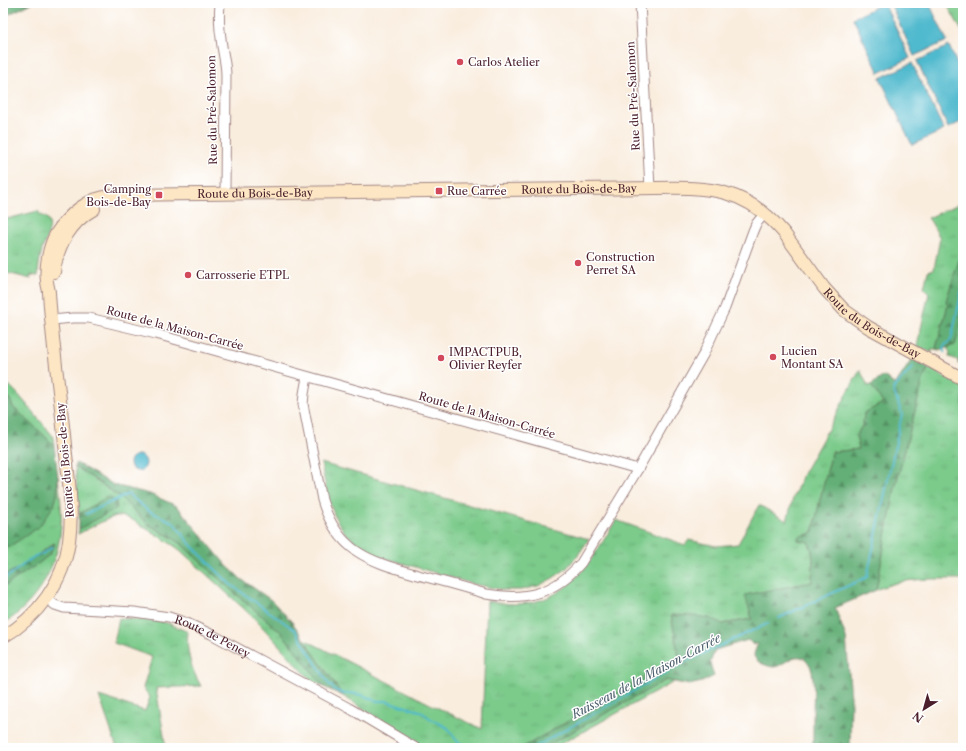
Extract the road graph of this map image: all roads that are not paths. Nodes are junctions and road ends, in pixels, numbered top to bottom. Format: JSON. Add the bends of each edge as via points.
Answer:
{"nodes":[{"id":1,"x":220,"y":3,"type":"edge"},
{"id":2,"x":640,"y":3,"type":"edge"},
{"id":3,"x":650,"y":188,"type":"junction"},
{"id":4,"x":225,"y":194,"type":"junction"},
{"id":5,"x":765,"y":213,"type":"junction"},
{"id":6,"x":52,"y":320,"type":"junction"},
{"id":7,"x":307,"y":377,"type":"junction"},
{"id":8,"x":963,"y":379,"type":"edge"},
{"id":9,"x":638,"y":469,"type":"junction"},
{"id":10,"x":46,"y":598,"type":"junction"},
{"id":11,"x":3,"y":637,"type":"edge"},
{"id":12,"x":416,"y":748,"type":"edge"}],
"edges":[{"from":1,"to":4,"type":"street","name":"Rue du Pré-Salomon","via":[[219,23],[226,71]]},
{"from":2,"to":3,"type":"street","name":"Rue du Pré-Salomon"},
{"from":3,"to":4,"type":"main road","name":"Route du Bois-de-Bay"},
{"from":3,"to":5,"type":"main road","name":"Route du Bois-de-Bay","via":[[717,190],[733,195]]},
{"from":4,"to":6,"type":"main road","name":"Route du Bois-de-Bay","via":[[112,196],[88,203],[75,211],[60,228],[47,263],[46,280]]},
{"from":5,"to":8,"type":"main road","name":"Route du Bois-de-Bay","via":[[784,233],[824,288],[844,310],[868,327]]},
{"from":5,"to":9,"type":"street","via":[[752,233],[714,334]]},
{"from":6,"to":7,"type":"street","name":"Route de la Maison-Carrée","via":[[81,318],[104,321]]},
{"from":6,"to":10,"type":"main road","name":"Route du Bois-de-Bay","via":[[71,522],[66,557],[56,583]]},
{"from":7,"to":9,"type":"street","name":"Route de la Maison-Carrée"},
{"from":7,"to":9,"type":"street","via":[[303,404],[318,485],[326,514],[335,531],[351,548],[376,562],[486,594],[527,596],[563,581],[587,554]]},
{"from":10,"to":11,"type":"main road","via":[[32,615]]},
{"from":10,"to":12,"type":"street","name":"Route de Peney","via":[[64,608],[141,612],[186,623],[349,708]]}]}
